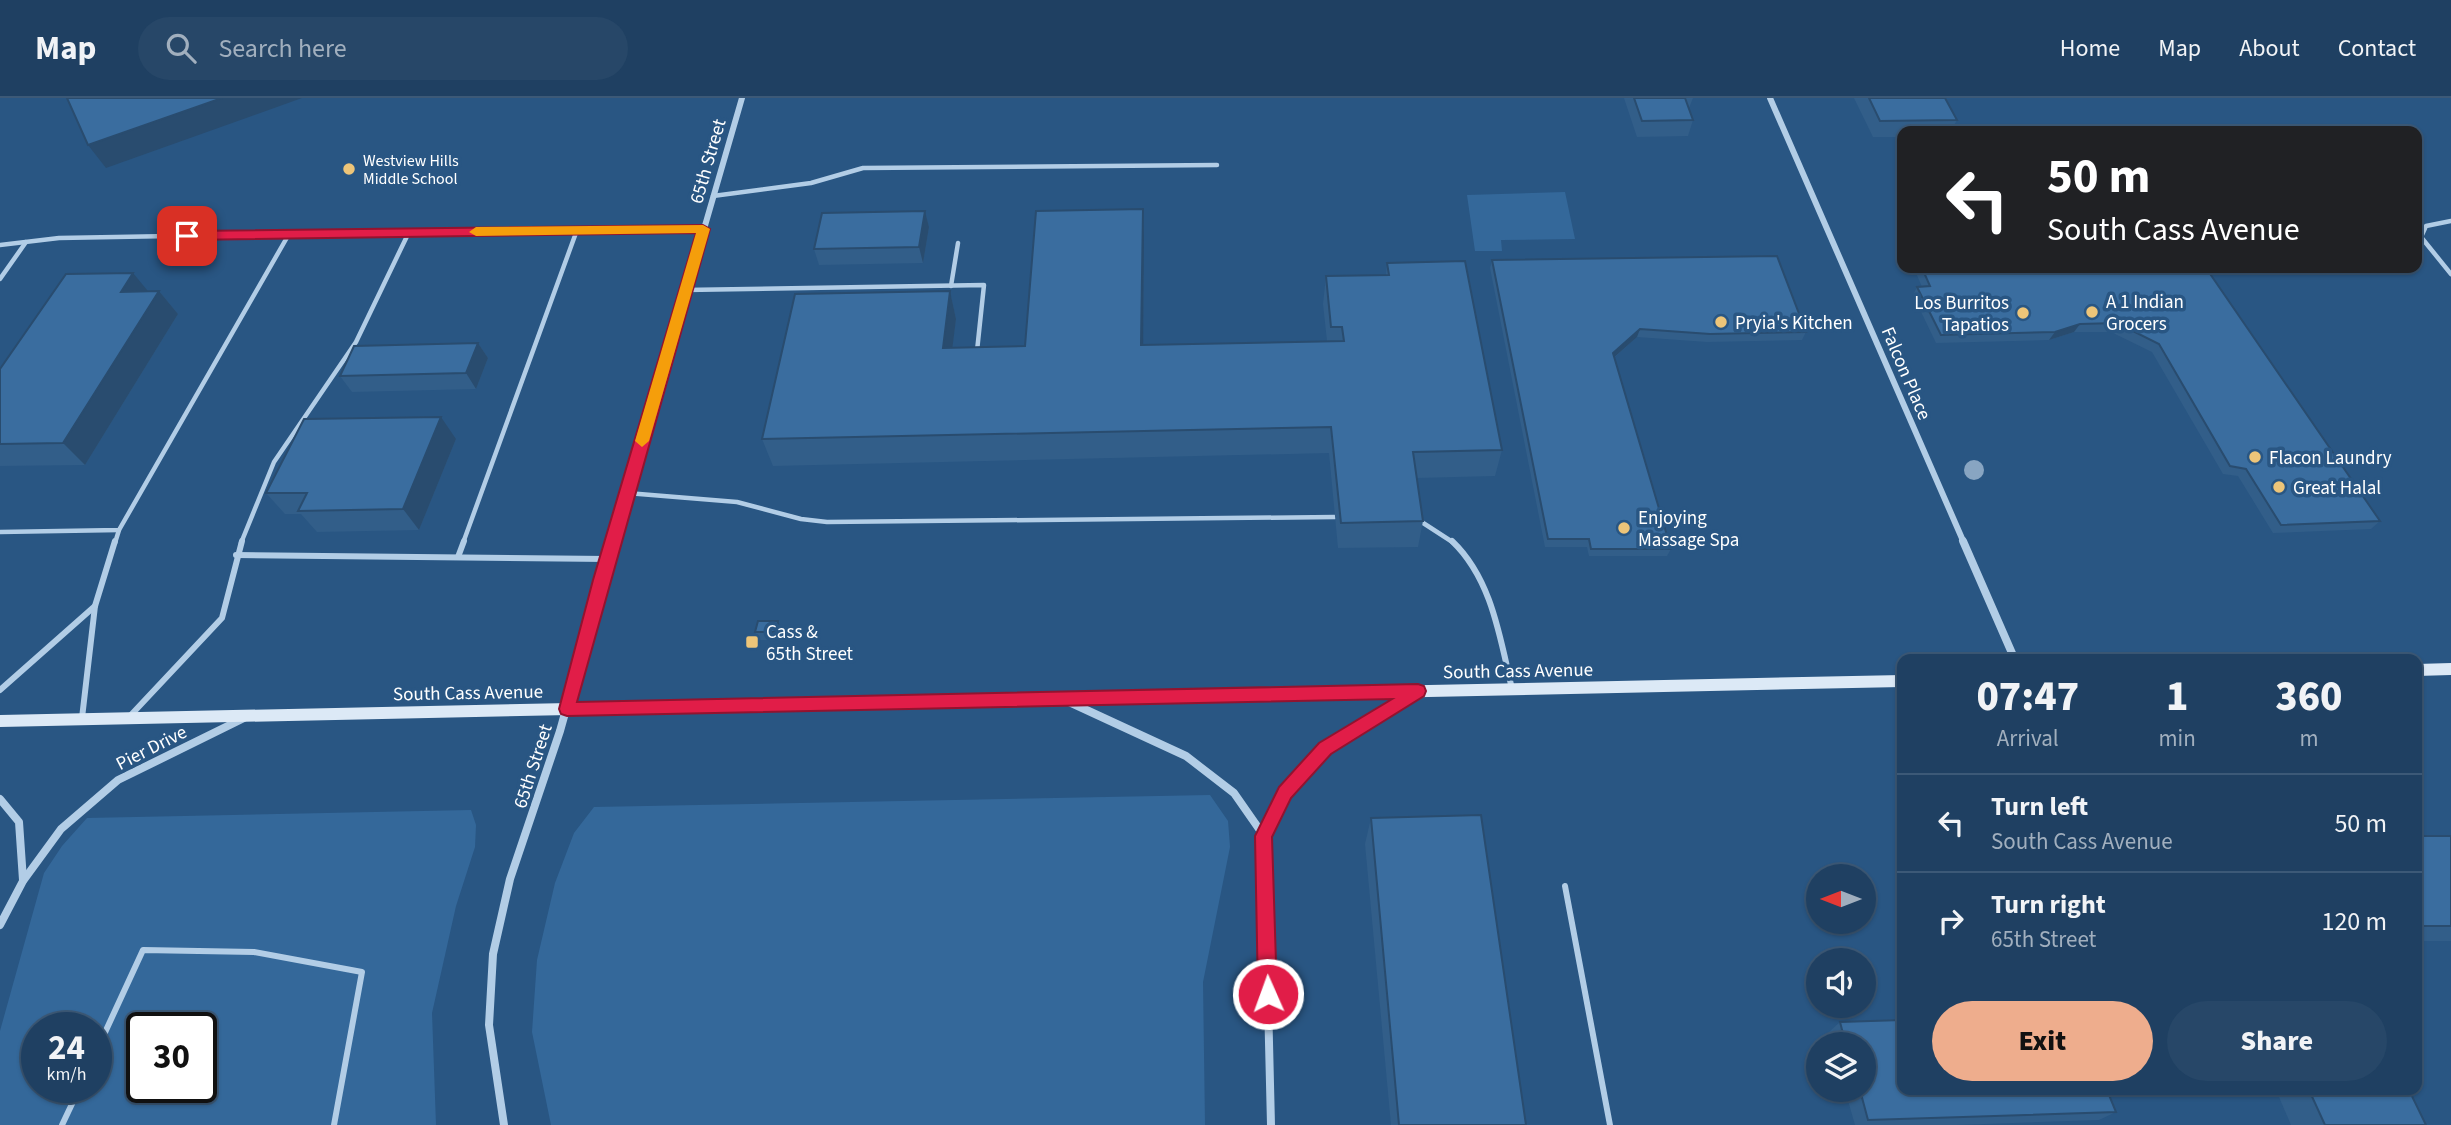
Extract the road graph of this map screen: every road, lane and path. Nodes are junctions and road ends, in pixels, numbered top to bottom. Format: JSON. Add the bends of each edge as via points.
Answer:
{"nodes":[{"id":1,"x":742,"y":98,"type":"edge"},
{"id":2,"x":1770,"y":98,"type":"edge"},
{"id":3,"x":1217,"y":164,"type":"dead end"},
{"id":4,"x":713,"y":196,"type":"junction"},
{"id":5,"x":2451,"y":220,"type":"edge"},
{"id":6,"x":703,"y":229,"type":"junction"},
{"id":7,"x":577,"y":230,"type":"junction"},
{"id":8,"x":409,"y":232,"type":"junction"},
{"id":9,"x":289,"y":234,"type":"junction"},
{"id":10,"x":2422,"y":235,"type":"edge"},
{"id":11,"x":2422,"y":238,"type":"edge"},
{"id":12,"x":26,"y":242,"type":"junction"},
{"id":13,"x":958,"y":243,"type":"dead end"},
{"id":14,"x":0,"y":245,"type":"edge"},
{"id":15,"x":2451,"y":274,"type":"edge"},
{"id":16,"x":0,"y":279,"type":"edge"},
{"id":17,"x":951,"y":286,"type":"junction"},
{"id":18,"x":685,"y":290,"type":"junction"},
{"id":19,"x":977,"y":353,"type":"edge"},
{"id":20,"x":627,"y":493,"type":"junction"},
{"id":21,"x":1335,"y":517,"type":"edge"},
{"id":22,"x":1414,"y":518,"type":"edge"},
{"id":23,"x":119,"y":530,"type":"junction"},
{"id":24,"x":0,"y":531,"type":"edge"},
{"id":25,"x":236,"y":555,"type":"junction"},
{"id":26,"x":458,"y":557,"type":"junction"},
{"id":27,"x":608,"y":559,"type":"junction"},
{"id":28,"x":95,"y":606,"type":"junction"},
{"id":29,"x":2012,"y":654,"type":"edge"},
{"id":30,"x":2451,"y":669,"type":"edge"},
{"id":31,"x":2422,"y":670,"type":"edge"},
{"id":32,"x":1897,"y":681,"type":"edge"},
{"id":33,"x":1512,"y":689,"type":"junction"},
{"id":34,"x":0,"y":691,"type":"edge"},
{"id":35,"x":1418,"y":691,"type":"junction"},
{"id":36,"x":1062,"y":699,"type":"junction"},
{"id":37,"x":567,"y":709,"type":"junction"},
{"id":38,"x":248,"y":716,"type":"junction"},
{"id":39,"x":128,"y":719,"type":"junction"},
{"id":40,"x":81,"y":720,"type":"junction"},
{"id":41,"x":0,"y":721,"type":"edge"},
{"id":42,"x":0,"y":799,"type":"edge"},
{"id":43,"x":1264,"y":836,"type":"junction"},
{"id":44,"x":23,"y":881,"type":"junction"},
{"id":45,"x":1565,"y":887,"type":"dead end"},
{"id":46,"x":0,"y":925,"type":"edge"},
{"id":47,"x":112,"y":1017,"type":"edge"},
{"id":48,"x":72,"y":1103,"type":"edge"},
{"id":49,"x":62,"y":1125,"type":"edge"},
{"id":50,"x":334,"y":1125,"type":"edge"},
{"id":51,"x":504,"y":1125,"type":"edge"},
{"id":52,"x":1271,"y":1125,"type":"edge"},
{"id":53,"x":1610,"y":1125,"type":"edge"}],
"edges":[{"from":1,"to":4,"type":"street","name":"65th Street"},
{"from":2,"to":29,"type":"street","name":"Falcon Place"},
{"from":3,"to":4,"type":"lane","via":[[863,168],[811,183]]},
{"from":4,"to":6,"type":"street","name":"65th Street"},
{"from":5,"to":10,"type":"lane","via":[[2426,226]]},
{"from":6,"to":7,"type":"lane"},
{"from":6,"to":18,"type":"street","name":"65th Street"},
{"from":7,"to":8,"type":"lane"},
{"from":7,"to":26,"type":"lane"},
{"from":8,"to":9,"type":"lane"},
{"from":8,"to":25,"type":"lane","via":[[350,352],[274,462]]},
{"from":9,"to":12,"type":"lane"},
{"from":9,"to":23,"type":"lane"},
{"from":11,"to":15,"type":"lane"},
{"from":12,"to":14,"type":"lane"},
{"from":12,"to":16,"type":"lane"},
{"from":13,"to":17,"type":"lane"},
{"from":17,"to":18,"type":"lane"},
{"from":17,"to":19,"type":"lane","via":[[984,285]]},
{"from":18,"to":20,"type":"street","name":"65th Street"},
{"from":20,"to":21,"type":"lane","via":[[737,502],[827,522]]},
{"from":20,"to":27,"type":"street","name":"65th Street"},
{"from":22,"to":33,"type":"lane","via":[[1447,536],[1474,568],[1493,615]]},
{"from":23,"to":24,"type":"lane"},
{"from":23,"to":28,"type":"lane"},
{"from":25,"to":26,"type":"lane"},
{"from":25,"to":39,"type":"lane","via":[[222,618]]},
{"from":26,"to":27,"type":"lane"},
{"from":27,"to":37,"type":"street","name":"65th Street"},
{"from":28,"to":34,"type":"lane"},
{"from":28,"to":40,"type":"lane"},
{"from":30,"to":31,"type":"main road"},
{"from":32,"to":33,"type":"main road","name":"South Cass Avenue"},
{"from":33,"to":35,"type":"main road","name":"South Cass Avenue"},
{"from":35,"to":36,"type":"main road","name":"South Cass Avenue"},
{"from":35,"to":43,"type":"street","via":[[1325,748],[1285,793]]},
{"from":36,"to":37,"type":"main road","name":"South Cass Avenue"},
{"from":36,"to":43,"type":"street","via":[[1186,756],[1234,793]]},
{"from":37,"to":38,"type":"main road","name":"South Cass Avenue"},
{"from":37,"to":51,"type":"street","name":"65th Street","via":[[499,918],[489,993],[494,1072]]},
{"from":38,"to":39,"type":"main road","name":"South Cass Avenue"},
{"from":38,"to":44,"type":"street","name":"Pier Drive","via":[[118,780],[61,830]]},
{"from":39,"to":40,"type":"main road","name":"South Cass Avenue"},
{"from":40,"to":41,"type":"main road","name":"South Cass Avenue"},
{"from":42,"to":44,"type":"street","via":[[19,822]]},
{"from":43,"to":52,"type":"street"},
{"from":44,"to":46,"type":"street","name":"Pier Drive"},
{"from":45,"to":53,"type":"lane"},
{"from":47,"to":50,"type":"lane","via":[[143,950],[254,952],[362,972]]},
{"from":48,"to":49,"type":"lane"}]}
